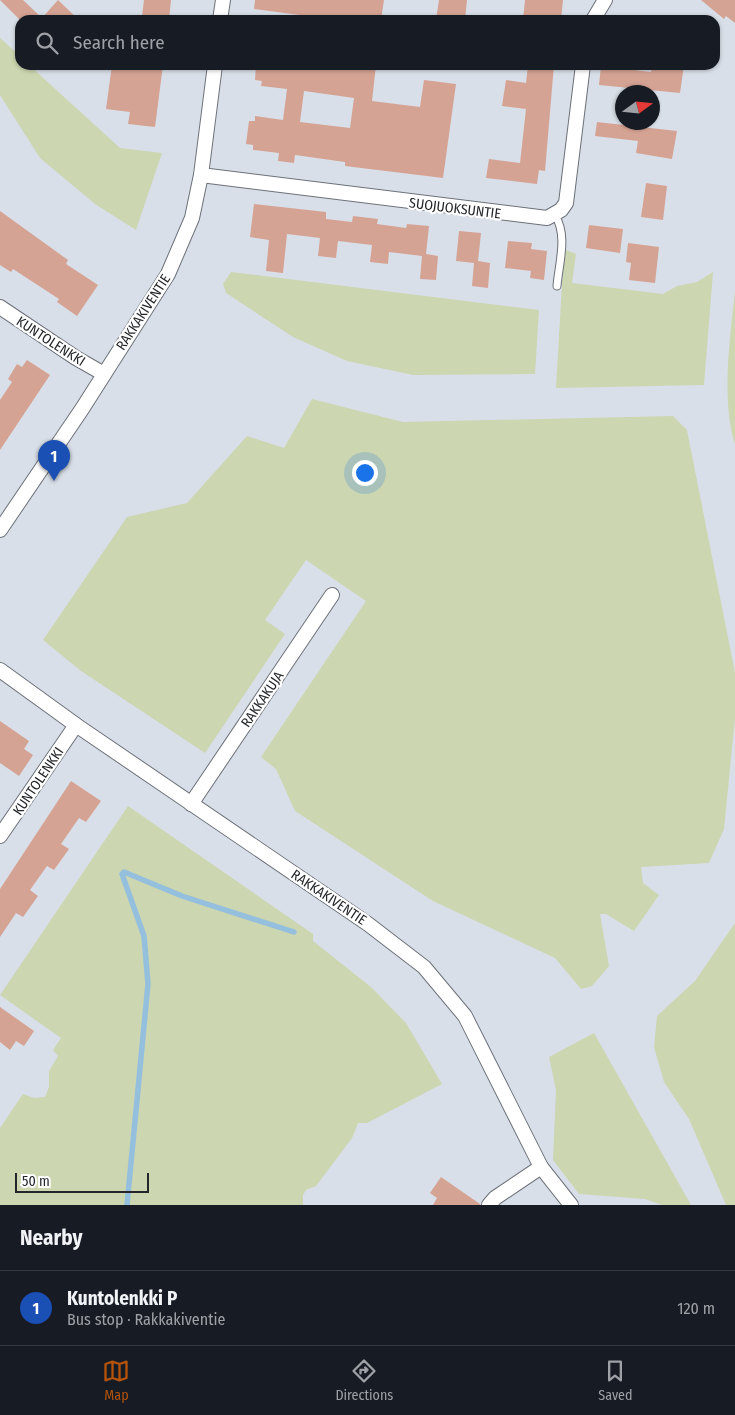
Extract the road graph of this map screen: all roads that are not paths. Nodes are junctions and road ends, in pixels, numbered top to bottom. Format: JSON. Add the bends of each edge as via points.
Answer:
{"nodes":[{"id":1,"x":223,"y":0,"type":"edge"},
{"id":2,"x":605,"y":0,"type":"edge"},
{"id":3,"x":221,"y":15,"type":"edge"},
{"id":4,"x":596,"y":15,"type":"edge"},
{"id":5,"x":214,"y":70,"type":"edge"},
{"id":6,"x":582,"y":70,"type":"edge"},
{"id":7,"x":201,"y":175,"type":"junction"},
{"id":8,"x":555,"y":215,"type":"junction"},
{"id":9,"x":557,"y":286,"type":"dead end"},
{"id":10,"x":0,"y":307,"type":"edge"},
{"id":11,"x":104,"y":374,"type":"junction"},
{"id":12,"x":0,"y":530,"type":"edge"},
{"id":13,"x":332,"y":595,"type":"dead end"},
{"id":14,"x":0,"y":670,"type":"edge"},
{"id":15,"x":76,"y":725,"type":"junction"},
{"id":16,"x":191,"y":804,"type":"junction"},
{"id":17,"x":0,"y":836,"type":"edge"},
{"id":18,"x":540,"y":1167,"type":"junction"},
{"id":19,"x":489,"y":1205,"type":"edge"},
{"id":20,"x":571,"y":1205,"type":"edge"}],
"edges":[{"from":1,"to":3,"type":"street"},
{"from":2,"to":4,"type":"street"},
{"from":5,"to":7,"type":"street","name":"RAKKAKIVENTIE"},
{"from":6,"to":8,"type":"street","via":[[568,195]]},
{"from":7,"to":8,"type":"street","name":"SUOJUOKSUNTIE","via":[[539,219]]},
{"from":7,"to":11,"type":"street","name":"RAKKAKIVENTIE","via":[[192,218],[168,274]]},
{"from":8,"to":9,"type":"lane","via":[[563,234]]},
{"from":10,"to":11,"type":"street","name":"KUNTOLENKKI"},
{"from":11,"to":12,"type":"street","name":"RAKKAKIVENTIE"},
{"from":13,"to":16,"type":"street","name":"RAKKAKUJA"},
{"from":14,"to":15,"type":"street","name":"RAKKAKIVENTIE"},
{"from":15,"to":16,"type":"street","name":"RAKKAKIVENTIE"},
{"from":15,"to":17,"type":"street","name":"KUNTOLENKKI"},
{"from":16,"to":18,"type":"street","name":"RAKKAKIVENTIE","via":[[368,924],[424,967],[465,1016]]},
{"from":18,"to":19,"type":"street"},
{"from":18,"to":20,"type":"street","name":"RAKKAKIVENTIE"}]}
